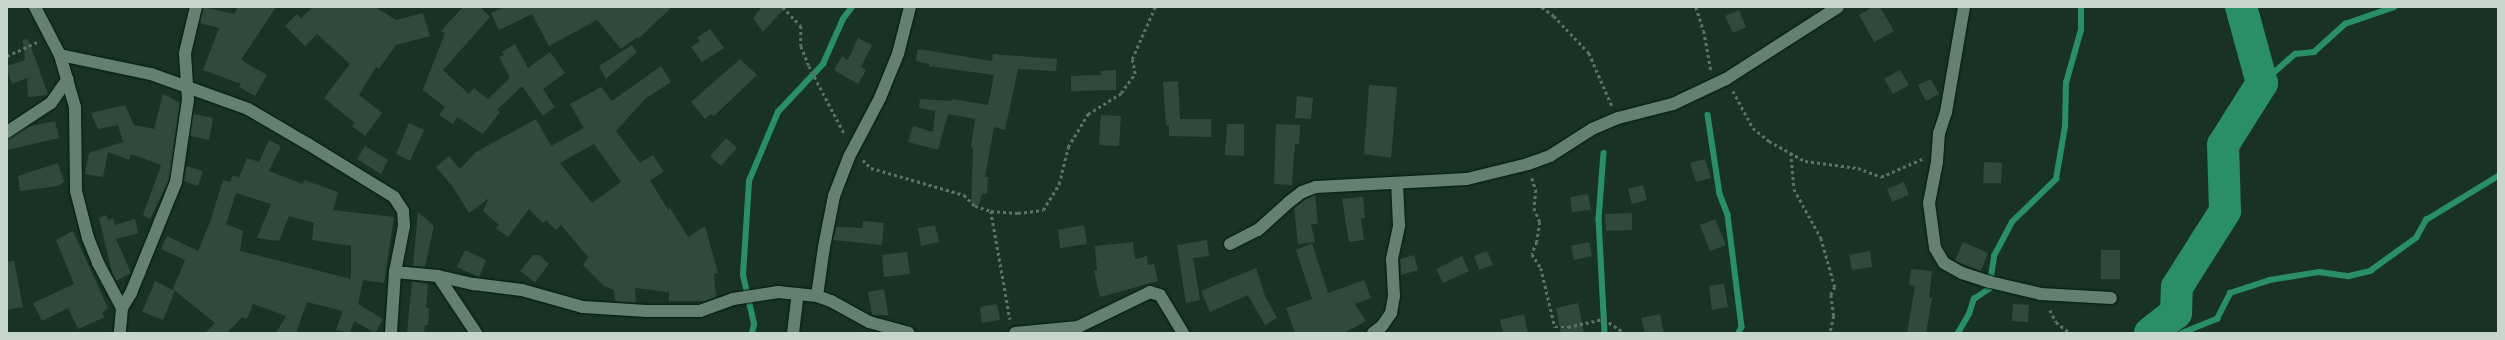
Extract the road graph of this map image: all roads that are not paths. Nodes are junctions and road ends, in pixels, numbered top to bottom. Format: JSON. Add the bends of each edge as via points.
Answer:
{"nodes":[{"id":1,"x":35,"y":7,"type":"edge"},
{"id":2,"x":196,"y":7,"type":"edge"},
{"id":3,"x":910,"y":7,"type":"edge"},
{"id":4,"x":1838,"y":7,"type":"edge"},
{"id":5,"x":1964,"y":7,"type":"edge"},
{"id":6,"x":60,"y":55,"type":"junction"},
{"id":7,"x":68,"y":79,"type":"junction"},
{"id":8,"x":186,"y":85,"type":"junction"},
{"id":9,"x":7,"y":132,"type":"edge"},
{"id":10,"x":1397,"y":183,"type":"junction"},
{"id":11,"x":1230,"y":244,"type":"dead end"},
{"id":12,"x":395,"y":272,"type":"junction"},
{"id":13,"x":438,"y":276,"type":"junction"},
{"id":14,"x":798,"y":294,"type":"junction"},
{"id":15,"x":817,"y":296,"type":"junction"},
{"id":16,"x":2112,"y":298,"type":"dead end"},
{"id":17,"x":122,"y":308,"type":"junction"},
{"id":18,"x":1013,"y":329,"type":"edge"},
{"id":19,"x":120,"y":333,"type":"edge"},
{"id":20,"x":391,"y":333,"type":"edge"},
{"id":21,"x":476,"y":333,"type":"edge"},
{"id":22,"x":793,"y":333,"type":"edge"},
{"id":23,"x":909,"y":333,"type":"edge"},
{"id":24,"x":1183,"y":333,"type":"edge"},
{"id":25,"x":1373,"y":333,"type":"edge"}],
"edges":[{"from":1,"to":6,"type":"street"},
{"from":2,"to":8,"type":"street","via":[[185,53]]},
{"from":3,"to":15,"type":"street","via":[[900,48],[889,77],[852,150],[831,208]]},
{"from":4,"to":10,"type":"street","via":[[1726,79],[1673,104],[1618,118],[1592,129],[1550,156],[1467,179]]},
{"from":5,"to":16,"type":"street","via":[[1946,112],[1938,134],[1929,203],[1935,248],[1944,263],[1962,273],[1990,282],[2041,294]]},
{"from":6,"to":7,"type":"street"},
{"from":6,"to":8,"type":"street","via":[[151,74]]},
{"from":7,"to":9,"type":"street","via":[[51,103]]},
{"from":7,"to":17,"type":"street","via":[[75,107],[75,176],[81,215],[98,263]]},
{"from":8,"to":12,"type":"street","via":[[248,109],[394,197],[403,210],[404,226]]},
{"from":8,"to":17,"type":"street","via":[[188,100],[176,182],[131,293]]},
{"from":10,"to":11,"type":"street","via":[[1316,187],[1302,192],[1258,230]]},
{"from":10,"to":25,"type":"street","via":[[1399,225],[1392,259],[1394,296],[1391,313],[1382,326]]},
{"from":12,"to":13,"type":"street"},
{"from":12,"to":20,"type":"street"},
{"from":13,"to":14,"type":"street","via":[[522,290],[583,307],[700,311],[733,299],[757,294]]},
{"from":13,"to":21,"type":"street"},
{"from":14,"to":15,"type":"street"},
{"from":14,"to":22,"type":"street"},
{"from":15,"to":23,"type":"street","via":[[869,322]]},
{"from":17,"to":19,"type":"street"},
{"from":18,"to":24,"type":"street","via":[[1078,327],[1150,292],[1160,295]]}]}
